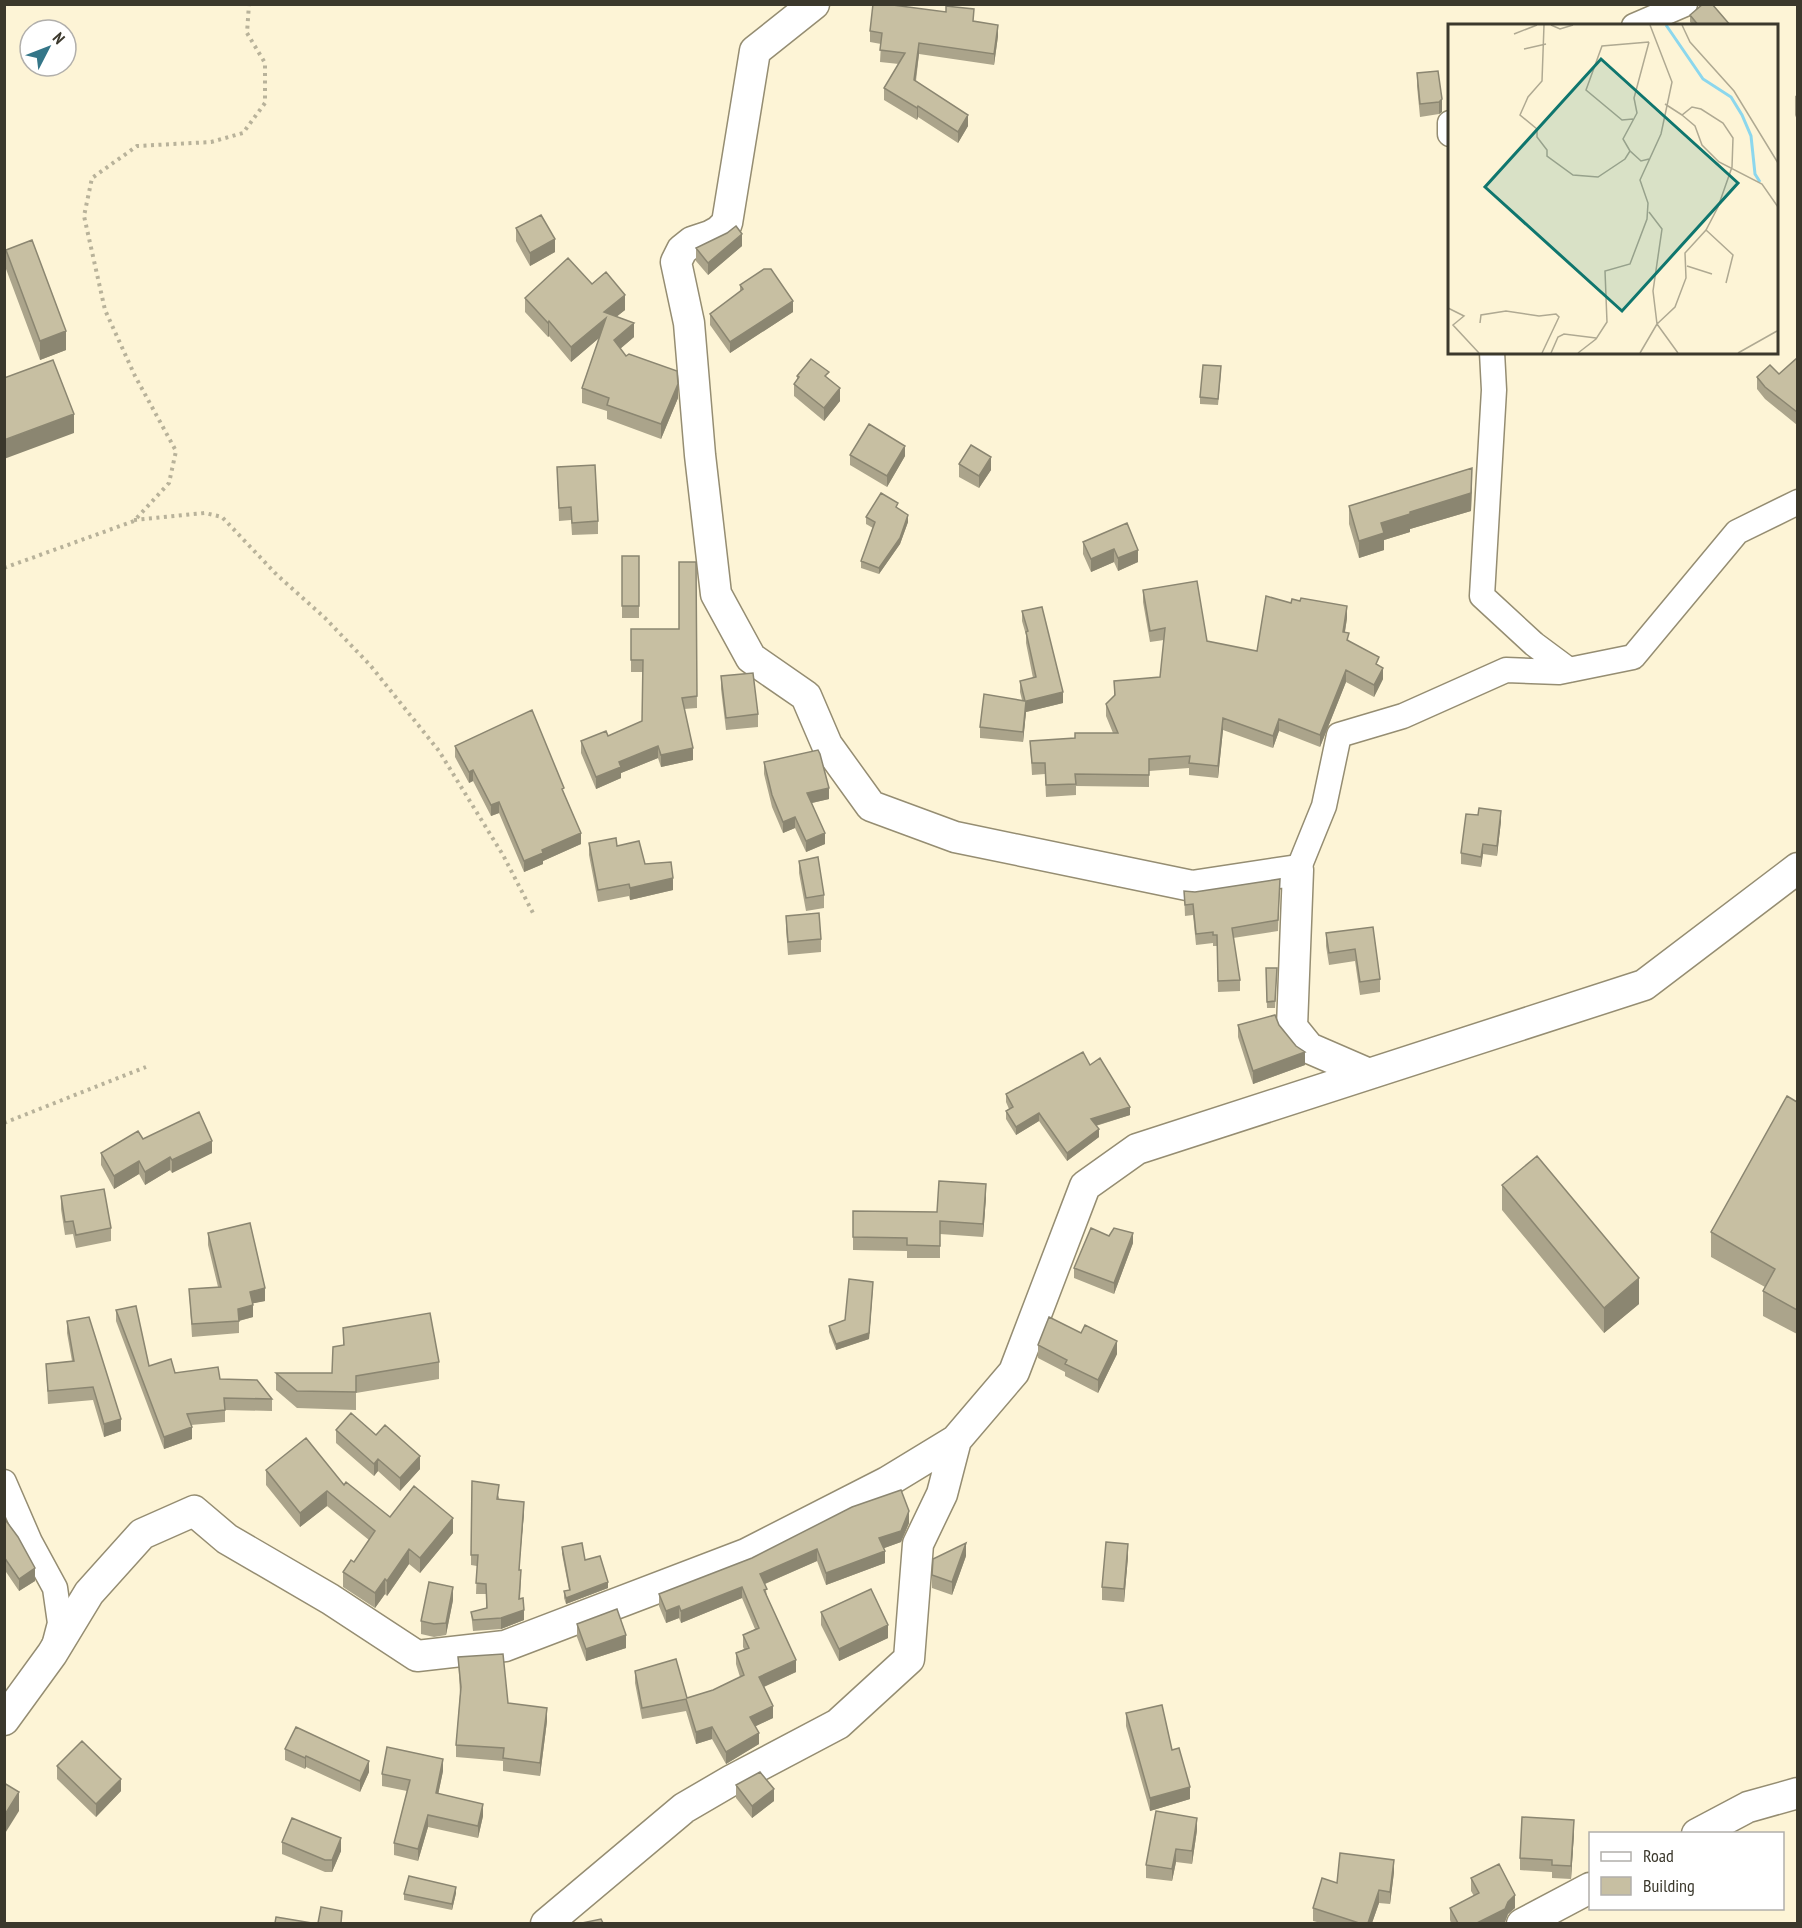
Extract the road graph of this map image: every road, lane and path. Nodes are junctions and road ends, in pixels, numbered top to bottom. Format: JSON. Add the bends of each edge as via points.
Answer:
{"nodes":[{"id":1,"x":249,"y":4,"type":"edge"},
{"id":2,"x":814,"y":4,"type":"edge"},
{"id":3,"x":1685,"y":4,"type":"edge"},
{"id":4,"x":1639,"y":24,"type":"edge"},
{"id":5,"x":1492,"y":354,"type":"edge"},
{"id":6,"x":1797,"y":502,"type":"edge"},
{"id":7,"x":134,"y":520,"type":"junction"},
{"id":8,"x":4,"y":568,"type":"edge"},
{"id":9,"x":1569,"y":670,"type":"junction"},
{"id":10,"x":1797,"y":868,"type":"edge"},
{"id":11,"x":1298,"y":870,"type":"junction"},
{"id":12,"x":533,"y":913,"type":"dead end"},
{"id":13,"x":146,"y":1067,"type":"dead end"},
{"id":14,"x":1369,"y":1074,"type":"junction"},
{"id":15,"x":4,"y":1123,"type":"edge"},
{"id":16,"x":956,"y":1440,"type":"junction"},
{"id":17,"x":4,"y":1482,"type":"edge"},
{"id":18,"x":52,"y":1654,"type":"junction"},
{"id":19,"x":4,"y":1720,"type":"edge"},
{"id":20,"x":1797,"y":1793,"type":"edge"},
{"id":21,"x":1699,"y":1832,"type":"edge"},
{"id":22,"x":1589,"y":1889,"type":"edge"},
{"id":23,"x":546,"y":1923,"type":"edge"},
{"id":24,"x":1522,"y":1923,"type":"edge"}],
"edges":[{"from":1,"to":7,"type":"path","via":[[247,33],[265,63],[265,103],[243,133],[211,142],[137,147],[92,178],[84,216],[105,310],[176,451],[168,483]]},
{"from":2,"to":11,"type":"street","via":[[755,51],[727,223],[710,236],[692,242],[676,262],[689,322],[699,455],[716,594],[752,658],[806,696],[827,745],[871,806],[955,837],[1192,886]]},
{"from":3,"to":4,"type":"street"},
{"from":5,"to":9,"type":"street","via":[[1494,390],[1482,596]]},
{"from":6,"to":9,"type":"street","via":[[1737,532],[1633,657]]},
{"from":7,"to":8,"type":"path"},
{"from":7,"to":12,"type":"path","via":[[205,513],[222,517],[325,618],[370,665],[439,751],[503,855]]},
{"from":9,"to":11,"type":"street","via":[[1506,670],[1403,716],[1339,735],[1324,806]]},
{"from":10,"to":14,"type":"street","via":[[1644,985]]},
{"from":11,"to":14,"type":"street","via":[[1292,1027],[1309,1048]]},
{"from":13,"to":15,"type":"path"},
{"from":14,"to":16,"type":"street","via":[[1137,1149],[1085,1186],[1014,1372]]},
{"from":16,"to":18,"type":"street","via":[[887,1482],[746,1554],[505,1646],[417,1656],[227,1539],[194,1511],[142,1534],[89,1593]]},
{"from":16,"to":23,"type":"street","via":[[942,1494],[918,1544],[909,1659],[838,1724],[684,1808]]},
{"from":17,"to":18,"type":"street","via":[[55,1588],[60,1623]]},
{"from":18,"to":19,"type":"street"},
{"from":20,"to":21,"type":"street","via":[[1748,1807]]},
{"from":22,"to":24,"type":"street"}]}
